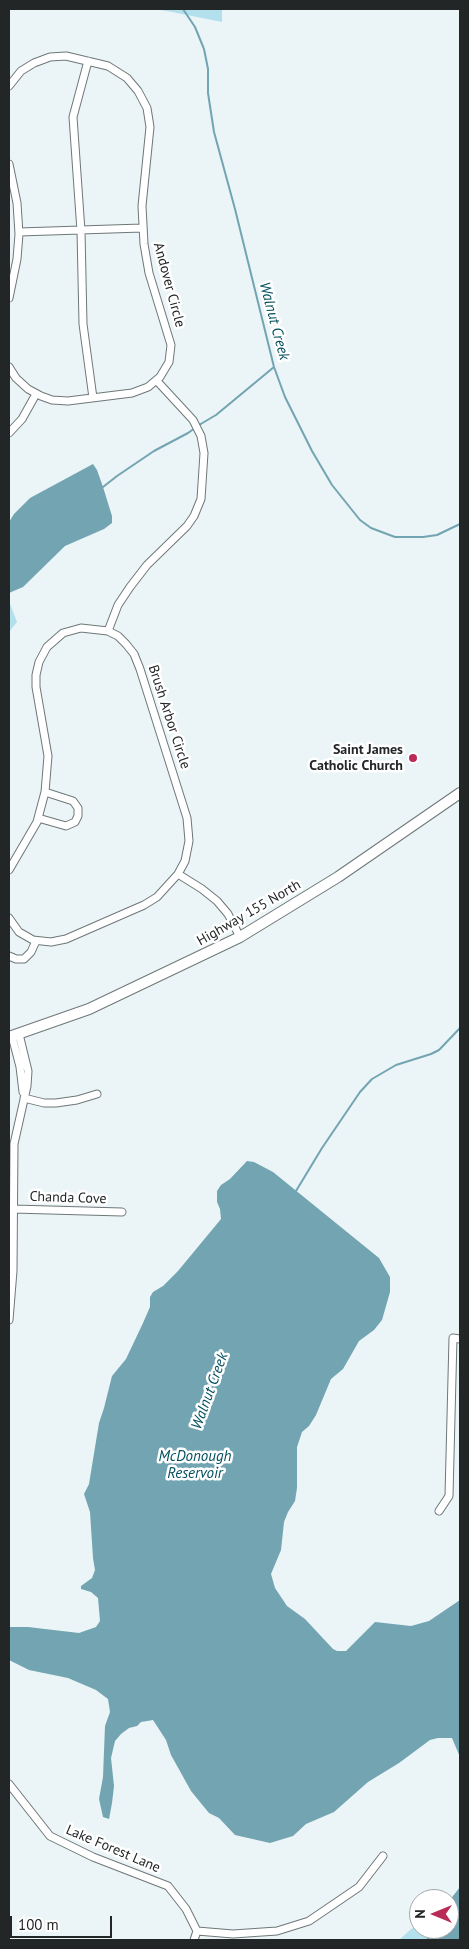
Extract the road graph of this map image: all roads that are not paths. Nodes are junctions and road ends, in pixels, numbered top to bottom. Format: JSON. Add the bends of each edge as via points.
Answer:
{"nodes":[{"id":1,"x":88,"y":61,"type":"junction"},
{"id":2,"x":9,"y":86,"type":"edge"},
{"id":3,"x":9,"y":164,"type":"edge"},
{"id":4,"x":142,"y":228,"type":"junction"},
{"id":5,"x":81,"y":231,"type":"junction"},
{"id":6,"x":19,"y":232,"type":"junction"},
{"id":7,"x":9,"y":298,"type":"edge"},
{"id":8,"x":9,"y":367,"type":"edge"},
{"id":9,"x":157,"y":381,"type":"junction"},
{"id":10,"x":36,"y":394,"type":"junction"},
{"id":11,"x":93,"y":398,"type":"junction"},
{"id":12,"x":9,"y":433,"type":"edge"},
{"id":13,"x":108,"y":631,"type":"junction"},
{"id":14,"x":46,"y":792,"type":"junction"},
{"id":15,"x":460,"y":793,"type":"edge"},
{"id":16,"x":38,"y":818,"type":"junction"},
{"id":17,"x":9,"y":870,"type":"edge"},
{"id":18,"x":178,"y":874,"type":"junction"},
{"id":19,"x":9,"y":918,"type":"edge"},
{"id":20,"x":15,"y":928,"type":"junction"},
{"id":21,"x":9,"y":934,"type":"edge"},
{"id":22,"x":240,"y":937,"type":"junction"},
{"id":23,"x":36,"y":941,"type":"junction"},
{"id":24,"x":9,"y":956,"type":"edge"},
{"id":25,"x":13,"y":1036,"type":"edge"},
{"id":26,"x":96,"y":1094,"type":"dead end"},
{"id":27,"x":24,"y":1098,"type":"junction"},
{"id":28,"x":13,"y":1209,"type":"junction"},
{"id":29,"x":122,"y":1212,"type":"dead end"},
{"id":30,"x":9,"y":1320,"type":"edge"},
{"id":31,"x":460,"y":1339,"type":"edge"},
{"id":32,"x":439,"y":1511,"type":"dead end"},
{"id":33,"x":9,"y":1784,"type":"edge"},
{"id":34,"x":383,"y":1856,"type":"dead end"},
{"id":35,"x":197,"y":1931,"type":"junction"},
{"id":36,"x":194,"y":1940,"type":"edge"}],
"edges":[{"from":1,"to":2,"type":"street","name":"Andover Circle","via":[[66,56],[44,59],[25,68]]},
{"from":1,"to":4,"type":"street","name":"Andover Circle","via":[[108,66],[123,75],[135,87],[147,108],[150,131]]},
{"from":1,"to":5,"type":"street","via":[[73,117]]},
{"from":3,"to":6,"type":"street"},
{"from":4,"to":5,"type":"street"},
{"from":4,"to":9,"type":"street","name":"Andover Circle","via":[[148,267],[171,342],[168,362]]},
{"from":5,"to":6,"type":"street"},
{"from":5,"to":11,"type":"street","via":[[83,324]]},
{"from":6,"to":7,"type":"street"},
{"from":8,"to":10,"type":"street","via":[[20,382]]},
{"from":9,"to":11,"type":"street","via":[[137,392]]},
{"from":9,"to":13,"type":"street","via":[[200,432],[204,453],[200,498],[187,526],[147,565],[130,587],[118,605]]},
{"from":10,"to":11,"type":"street","via":[[61,401]]},
{"from":10,"to":12,"type":"street","via":[[22,419]]},
{"from":13,"to":14,"type":"street","via":[[81,628],[63,633],[47,647],[39,662],[36,687],[48,756]]},
{"from":13,"to":18,"type":"street","name":"Brush Arbor Circle","via":[[123,639],[137,659],[187,818],[188,847]]},
{"from":14,"to":16,"type":"street"},
{"from":14,"to":16,"type":"street","via":[[73,801],[78,808],[78,816],[75,822],[66,826]]},
{"from":15,"to":22,"type":"main road","name":"Highway 155 North","via":[[338,877]]},
{"from":16,"to":17,"type":"street"},
{"from":18,"to":22,"type":"street","via":[[216,901],[228,914]]},
{"from":18,"to":23,"type":"street","name":"Brush Arbor Circle","via":[[163,892],[144,905],[66,939]]},
{"from":19,"to":20,"type":"street"},
{"from":20,"to":21,"type":"street"},
{"from":20,"to":23,"type":"street"},
{"from":22,"to":25,"type":"main road","name":"Highway 155 North","via":[[104,1002]]},
{"from":23,"to":24,"type":"street","via":[[24,959],[16,960]]},
{"from":25,"to":27,"type":"street"},
{"from":26,"to":27,"type":"street","via":[[56,1103]]},
{"from":27,"to":28,"type":"street","via":[[14,1144]]},
{"from":28,"to":29,"type":"street","name":"Chanda Cove"},
{"from":28,"to":30,"type":"street"},
{"from":31,"to":32,"type":"street","via":[[453,1338],[449,1496]]},
{"from":33,"to":35,"type":"street","name":"Lake Forest Lane","via":[[50,1836],[93,1857],[168,1886],[186,1909]]},
{"from":34,"to":35,"type":"street","via":[[359,1888],[309,1921],[277,1931],[233,1934]]},
{"from":35,"to":36,"type":"street"}]}
